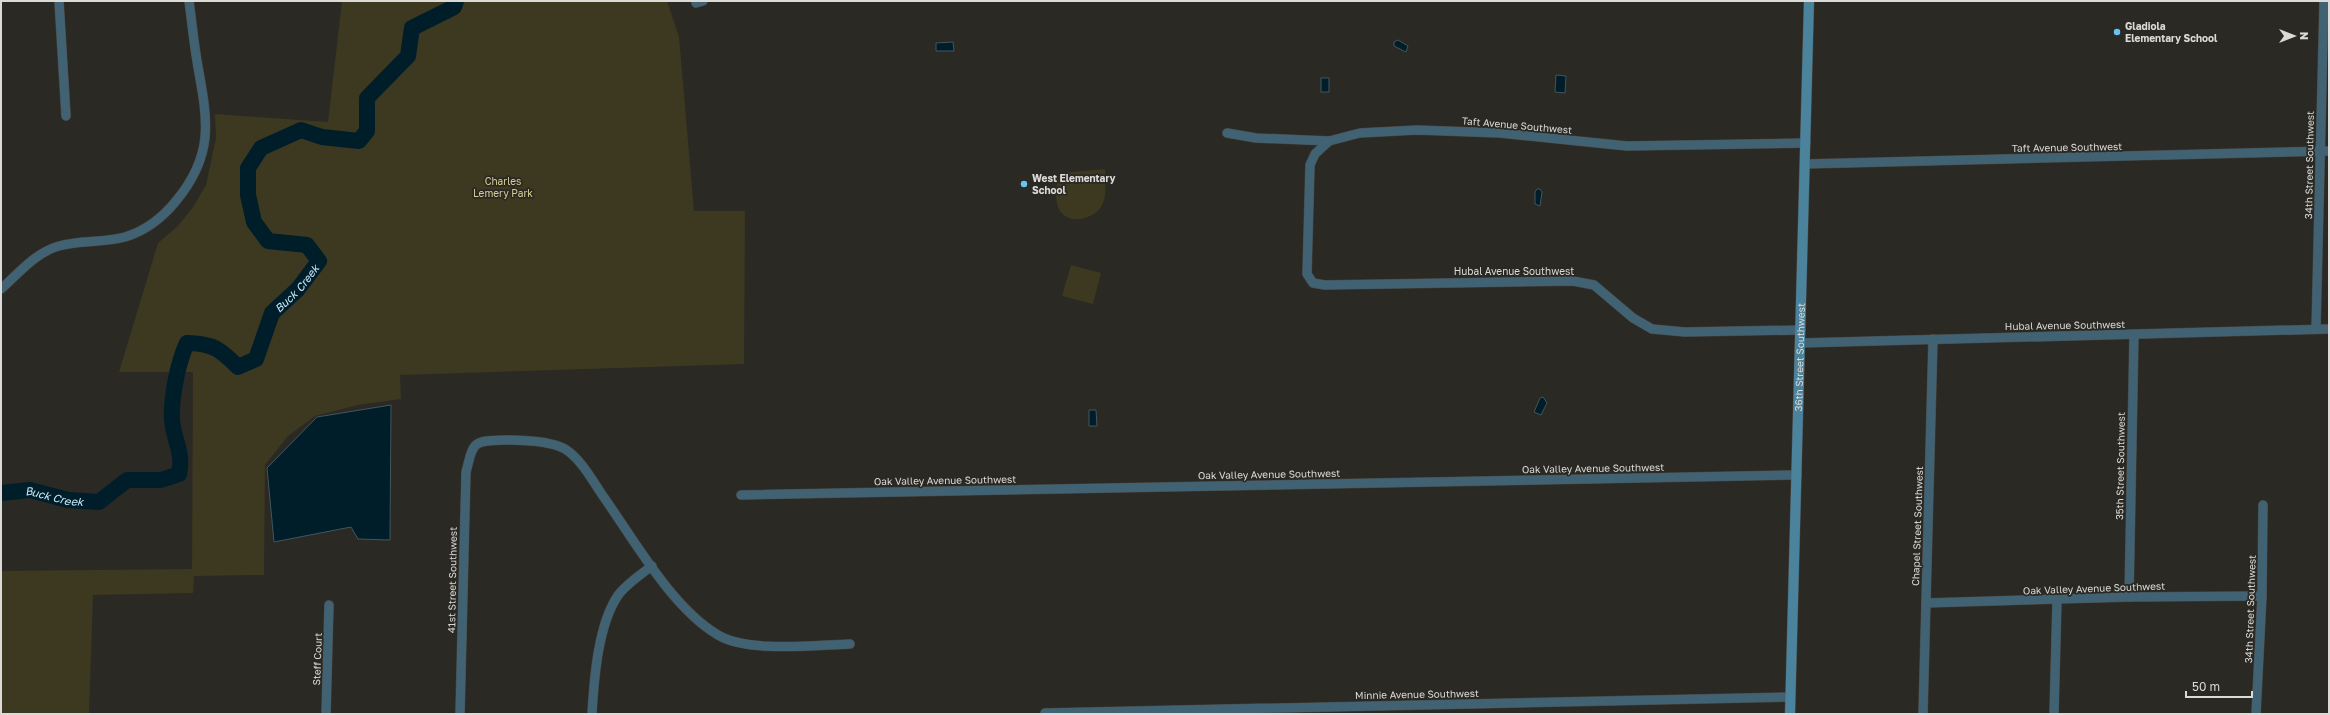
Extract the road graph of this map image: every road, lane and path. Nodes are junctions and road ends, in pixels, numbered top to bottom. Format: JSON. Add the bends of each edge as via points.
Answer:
{"nodes":[{"id":1,"x":59,"y":1,"type":"edge"},
{"id":2,"x":189,"y":1,"type":"edge"},
{"id":3,"x":1809,"y":1,"type":"edge"},
{"id":4,"x":2324,"y":1,"type":"edge"},
{"id":5,"x":66,"y":116,"type":"dead end"},
{"id":6,"x":1227,"y":133,"type":"dead end"},
{"id":7,"x":1329,"y":142,"type":"junction"},
{"id":8,"x":1806,"y":143,"type":"junction"},
{"id":9,"x":2324,"y":151,"type":"edge"},
{"id":10,"x":1805,"y":164,"type":"junction"},
{"id":11,"x":1,"y":289,"type":"edge"},
{"id":12,"x":2329,"y":328,"type":"edge"},
{"id":13,"x":2316,"y":329,"type":"junction"},
{"id":14,"x":1801,"y":330,"type":"junction"},
{"id":15,"x":2134,"y":335,"type":"junction"},
{"id":16,"x":1933,"y":339,"type":"junction"},
{"id":17,"x":1800,"y":343,"type":"junction"},
{"id":18,"x":1797,"y":475,"type":"junction"},
{"id":19,"x":741,"y":495,"type":"dead end"},
{"id":20,"x":2263,"y":505,"type":"dead end"},
{"id":21,"x":652,"y":566,"type":"junction"},
{"id":22,"x":2262,"y":596,"type":"junction"},
{"id":23,"x":2129,"y":597,"type":"junction"},
{"id":24,"x":2057,"y":600,"type":"junction"},
{"id":25,"x":1926,"y":603,"type":"junction"},
{"id":26,"x":329,"y":605,"type":"dead end"},
{"id":27,"x":850,"y":644,"type":"dead end"},
{"id":28,"x":1790,"y":697,"type":"junction"},
{"id":29,"x":1045,"y":713,"type":"dead end"},
{"id":30,"x":326,"y":714,"type":"edge"},
{"id":31,"x":460,"y":714,"type":"edge"},
{"id":32,"x":592,"y":714,"type":"edge"},
{"id":33,"x":1790,"y":714,"type":"edge"},
{"id":34,"x":1923,"y":714,"type":"edge"},
{"id":35,"x":2054,"y":714,"type":"edge"},
{"id":36,"x":2256,"y":714,"type":"edge"}],
"edges":[{"from":1,"to":5,"type":"street"},
{"from":2,"to":11,"type":"street","via":[[205,100],[207,135],[200,162],[189,185],[164,216],[143,229],[111,240],[58,246],[42,253]]},
{"from":3,"to":8,"type":"street","name":"36th Street Southwest"},
{"from":4,"to":9,"type":"street","name":"34th Street Southwest"},
{"from":6,"to":7,"type":"street","name":"Taft Avenue Southwest","via":[[1256,138]]},
{"from":7,"to":8,"type":"street","name":"Taft Avenue Southwest","via":[[1360,133],[1417,130],[1500,133],[1627,146]]},
{"from":7,"to":14,"type":"street","name":"Hubal Avenue Southwest","via":[[1315,154],[1310,165],[1307,274],[1313,283],[1324,285],[1573,281],[1594,285],[1633,318],[1652,329],[1685,332]]},
{"from":8,"to":10,"type":"street","name":"36th Street Southwest"},
{"from":9,"to":10,"type":"street","name":"Taft Avenue Southwest"},
{"from":9,"to":13,"type":"street","name":"34th Street Southwest"},
{"from":10,"to":14,"type":"street","name":"36th Street Southwest"},
{"from":12,"to":13,"type":"street","name":"Hubal Avenue Southwest"},
{"from":13,"to":15,"type":"street","name":"Hubal Avenue Southwest"},
{"from":14,"to":17,"type":"street","name":"36th Street Southwest"},
{"from":15,"to":16,"type":"street","name":"Hubal Avenue Southwest"},
{"from":15,"to":23,"type":"street","name":"35th Street Southwest"},
{"from":16,"to":17,"type":"street","name":"Hubal Avenue Southwest"},
{"from":16,"to":25,"type":"street","name":"Chapel Street Southwest"},
{"from":17,"to":18,"type":"street","name":"36th Street Southwest"},
{"from":18,"to":19,"type":"street","name":"Oak Valley Avenue Southwest"},
{"from":18,"to":28,"type":"street","name":"36th Street Southwest"},
{"from":20,"to":22,"type":"street","name":"34th Street Southwest"},
{"from":21,"to":27,"type":"street","via":[[687,610],[720,636],[736,642],[758,645]]},
{"from":21,"to":31,"type":"street","name":"41st Street Southwest","via":[[581,465],[564,449],[530,440],[481,440],[472,447],[466,472]]},
{"from":21,"to":32,"type":"street","via":[[619,594],[608,613],[601,639]]},
{"from":22,"to":23,"type":"street","name":"Oak Valley Avenue Southwest"},
{"from":22,"to":36,"type":"street","name":"34th Street Southwest"},
{"from":23,"to":24,"type":"street","name":"Oak Valley Avenue Southwest"},
{"from":24,"to":25,"type":"street","name":"Oak Valley Avenue Southwest"},
{"from":24,"to":35,"type":"street"},
{"from":25,"to":34,"type":"street","name":"Chapel Street Southwest"},
{"from":26,"to":30,"type":"street","name":"Steff Court"},
{"from":28,"to":29,"type":"street","name":"Minnie Avenue Southwest"},
{"from":28,"to":33,"type":"street","name":"36th Street Southwest"}]}
